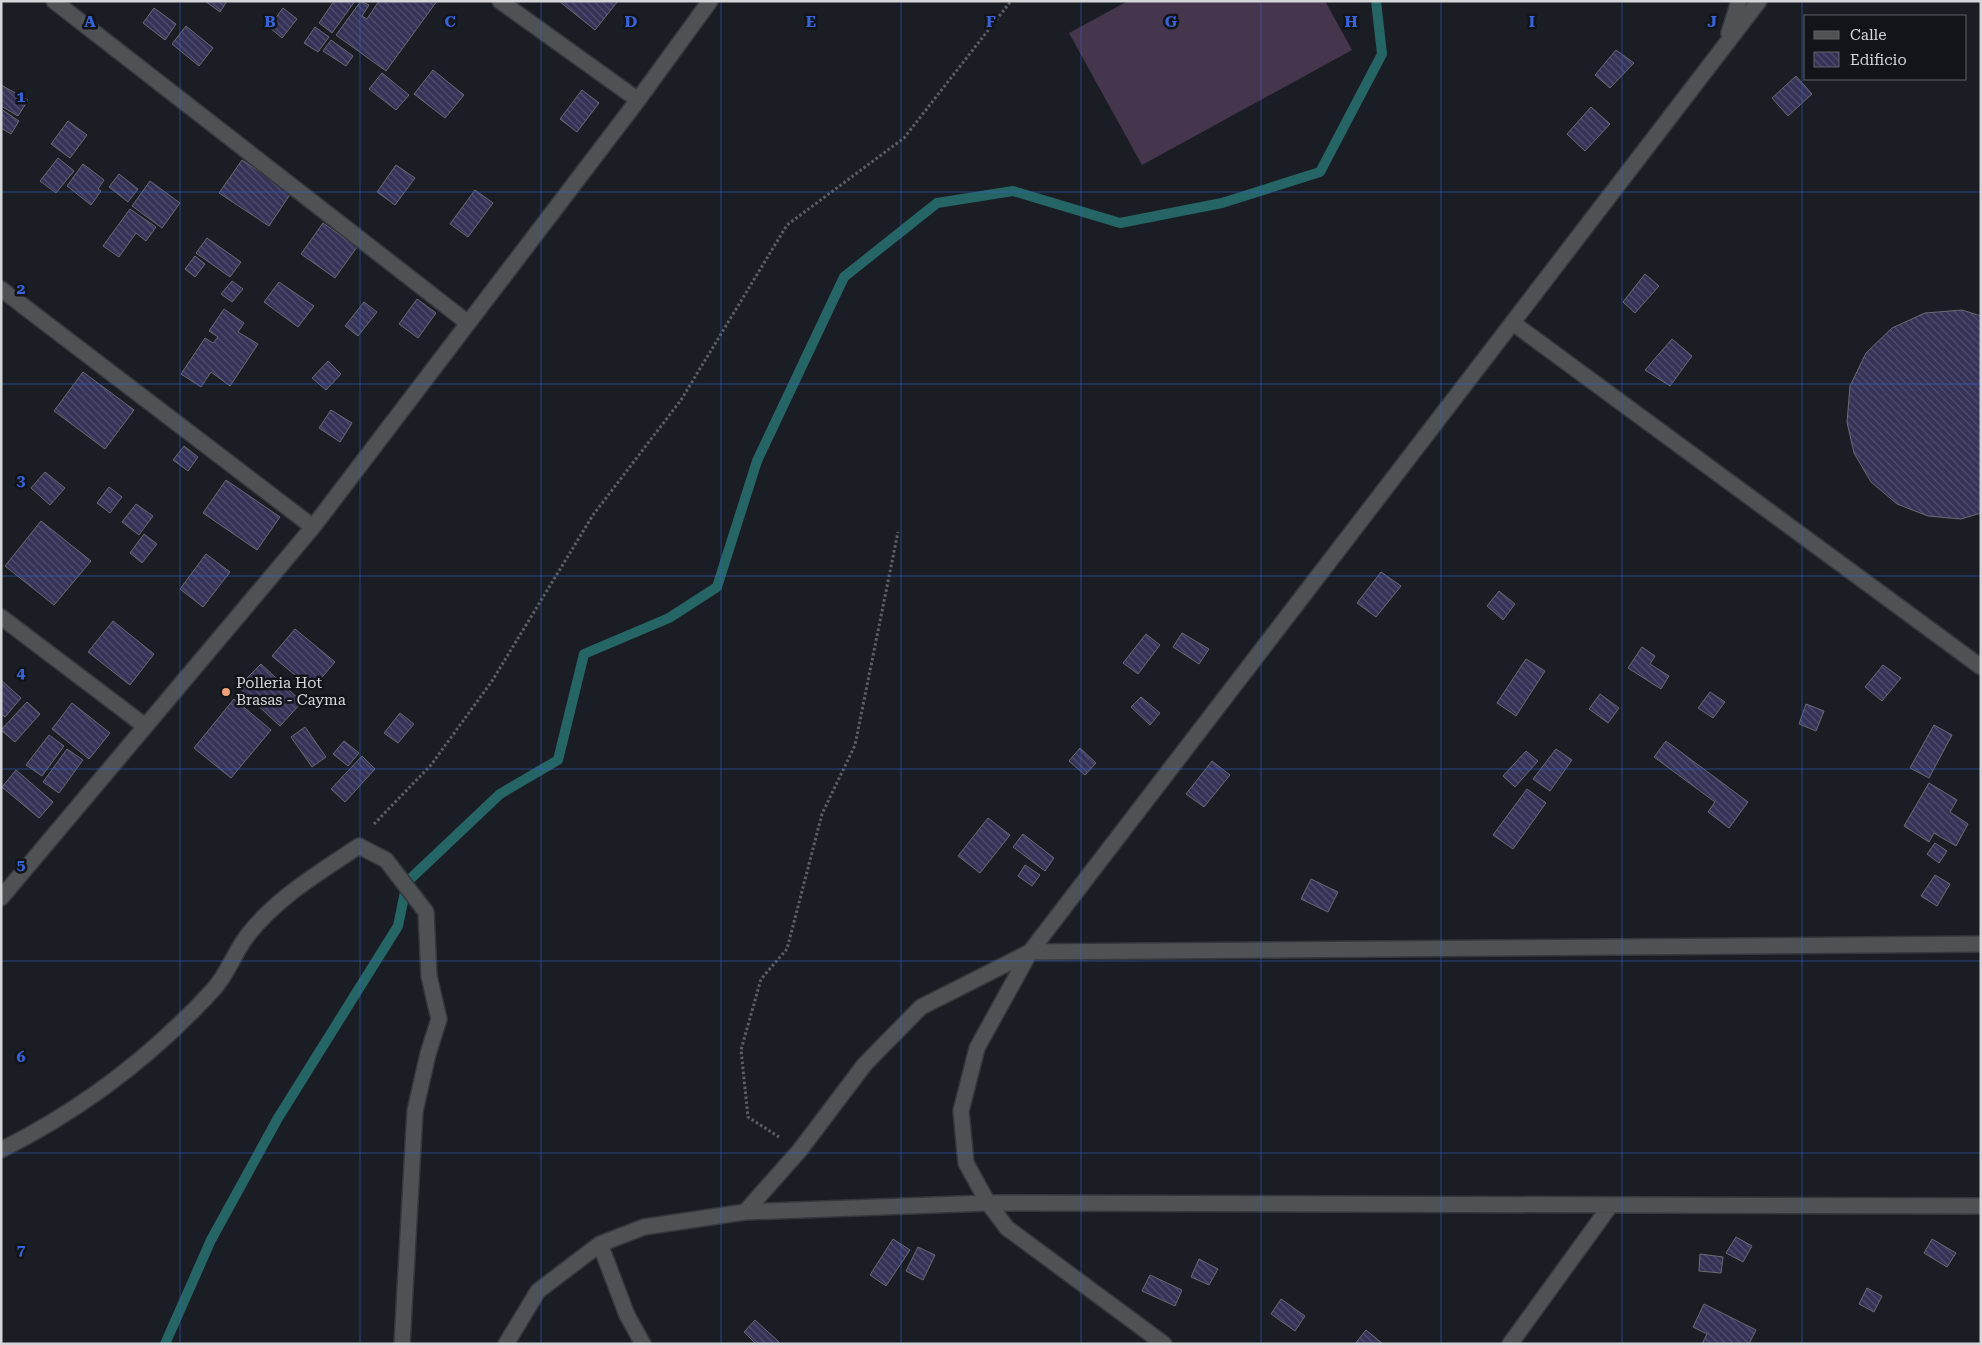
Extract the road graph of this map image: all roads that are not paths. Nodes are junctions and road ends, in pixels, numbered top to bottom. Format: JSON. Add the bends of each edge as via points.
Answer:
{"nodes":[{"id":1,"x":54,"y":1,"type":"edge"},
{"id":2,"x":500,"y":1,"type":"edge"},
{"id":3,"x":710,"y":1,"type":"edge"},
{"id":4,"x":1739,"y":1,"type":"edge"},
{"id":5,"x":1759,"y":1,"type":"edge"},
{"id":6,"x":1726,"y":41,"type":"junction"},
{"id":7,"x":638,"y":100,"type":"junction"},
{"id":8,"x":1,"y":289,"type":"edge"},
{"id":9,"x":468,"y":323,"type":"junction"},
{"id":10,"x":1512,"y":323,"type":"junction"},
{"id":11,"x":313,"y":527,"type":"junction"},
{"id":12,"x":1,"y":617,"type":"edge"},
{"id":13,"x":1981,"y":667,"type":"edge"},
{"id":14,"x":145,"y":726,"type":"junction"},
{"id":15,"x":1,"y":898,"type":"edge"},
{"id":16,"x":1981,"y":944,"type":"edge"},
{"id":17,"x":1030,"y":952,"type":"junction"},
{"id":18,"x":1,"y":1150,"type":"edge"},
{"id":19,"x":988,"y":1204,"type":"junction"},
{"id":20,"x":1610,"y":1206,"type":"junction"},
{"id":21,"x":1981,"y":1206,"type":"edge"},
{"id":22,"x":745,"y":1212,"type":"junction"},
{"id":23,"x":600,"y":1244,"type":"junction"},
{"id":24,"x":402,"y":1344,"type":"edge"},
{"id":25,"x":506,"y":1344,"type":"edge"},
{"id":26,"x":643,"y":1344,"type":"edge"},
{"id":27,"x":1164,"y":1344,"type":"edge"},
{"id":28,"x":1510,"y":1344,"type":"edge"}],
"edges":[{"from":1,"to":9,"type":"street"},
{"from":2,"to":7,"type":"street"},
{"from":3,"to":7,"type":"street"},
{"from":4,"to":6,"type":"street"},
{"from":5,"to":6,"type":"street"},
{"from":6,"to":10,"type":"street"},
{"from":7,"to":9,"type":"street"},
{"from":8,"to":11,"type":"street"},
{"from":9,"to":11,"type":"street"},
{"from":10,"to":13,"type":"street"},
{"from":10,"to":17,"type":"street"},
{"from":11,"to":14,"type":"street"},
{"from":12,"to":14,"type":"street"},
{"from":14,"to":15,"type":"street"},
{"from":16,"to":17,"type":"street"},
{"from":17,"to":19,"type":"street","via":[[977,1048],[961,1111],[966,1163]]},
{"from":17,"to":22,"type":"street","via":[[921,1007],[865,1064],[800,1150]]},
{"from":18,"to":24,"type":"street","via":[[43,1129],[122,1074],[173,1032],[214,989],[247,936],[304,883],[359,846],[386,860],[426,912],[430,976],[439,1019],[415,1111]]},
{"from":19,"to":20,"type":"street"},
{"from":19,"to":22,"type":"street"},
{"from":19,"to":27,"type":"street","via":[[1007,1228]]},
{"from":20,"to":21,"type":"street"},
{"from":20,"to":28,"type":"street"},
{"from":22,"to":23,"type":"street","via":[[644,1227]]},
{"from":23,"to":25,"type":"street","via":[[538,1291]]},
{"from":23,"to":26,"type":"street","via":[[627,1315]]}]}
